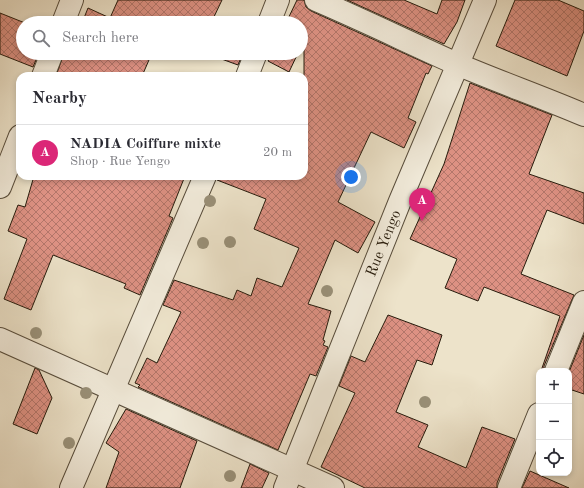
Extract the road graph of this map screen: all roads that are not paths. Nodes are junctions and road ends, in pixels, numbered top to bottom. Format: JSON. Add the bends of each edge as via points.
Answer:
{"nodes":[{"id":1,"x":72,"y":0,"type":"edge"},
{"id":2,"x":278,"y":0,"type":"edge"},
{"id":3,"x":316,"y":0,"type":"edge"},
{"id":4,"x":485,"y":0,"type":"edge"},
{"id":5,"x":66,"y":16,"type":"edge"},
{"id":6,"x":272,"y":16,"type":"edge"},
{"id":7,"x":49,"y":60,"type":"edge"},
{"id":8,"x":253,"y":60,"type":"edge"},
{"id":9,"x":458,"y":64,"type":"junction"},
{"id":10,"x":45,"y":72,"type":"edge"},
{"id":11,"x":249,"y":72,"type":"edge"},
{"id":12,"x":584,"y":115,"type":"edge"},
{"id":13,"x":16,"y":146,"type":"edge"},
{"id":14,"x":203,"y":180,"type":"edge"},
{"id":15,"x":0,"y":187,"type":"edge"},
{"id":16,"x":584,"y":302,"type":"edge"},
{"id":17,"x":0,"y":339,"type":"edge"},
{"id":18,"x":557,"y":368,"type":"edge"},
{"id":19,"x":113,"y":390,"type":"junction"},
{"id":20,"x":536,"y":421,"type":"edge"},
{"id":21,"x":289,"y":480,"type":"edge"},
{"id":22,"x":71,"y":488,"type":"edge"},
{"id":23,"x":333,"y":488,"type":"edge"},
{"id":24,"x":509,"y":488,"type":"edge"}],
"edges":[{"from":1,"to":5,"type":"street"},
{"from":2,"to":6,"type":"street"},
{"from":3,"to":9,"type":"street"},
{"from":4,"to":9,"type":"street","name":"Rue Yengo"},
{"from":7,"to":10,"type":"street"},
{"from":8,"to":11,"type":"street"},
{"from":9,"to":12,"type":"street"},
{"from":9,"to":21,"type":"street","name":"Rue Yengo","via":[[400,201]]},
{"from":13,"to":15,"type":"street"},
{"from":14,"to":19,"type":"street"},
{"from":16,"to":18,"type":"street"},
{"from":17,"to":19,"type":"street"},
{"from":19,"to":21,"type":"street"},
{"from":19,"to":22,"type":"street"},
{"from":20,"to":24,"type":"street"},
{"from":21,"to":23,"type":"street"}]}
